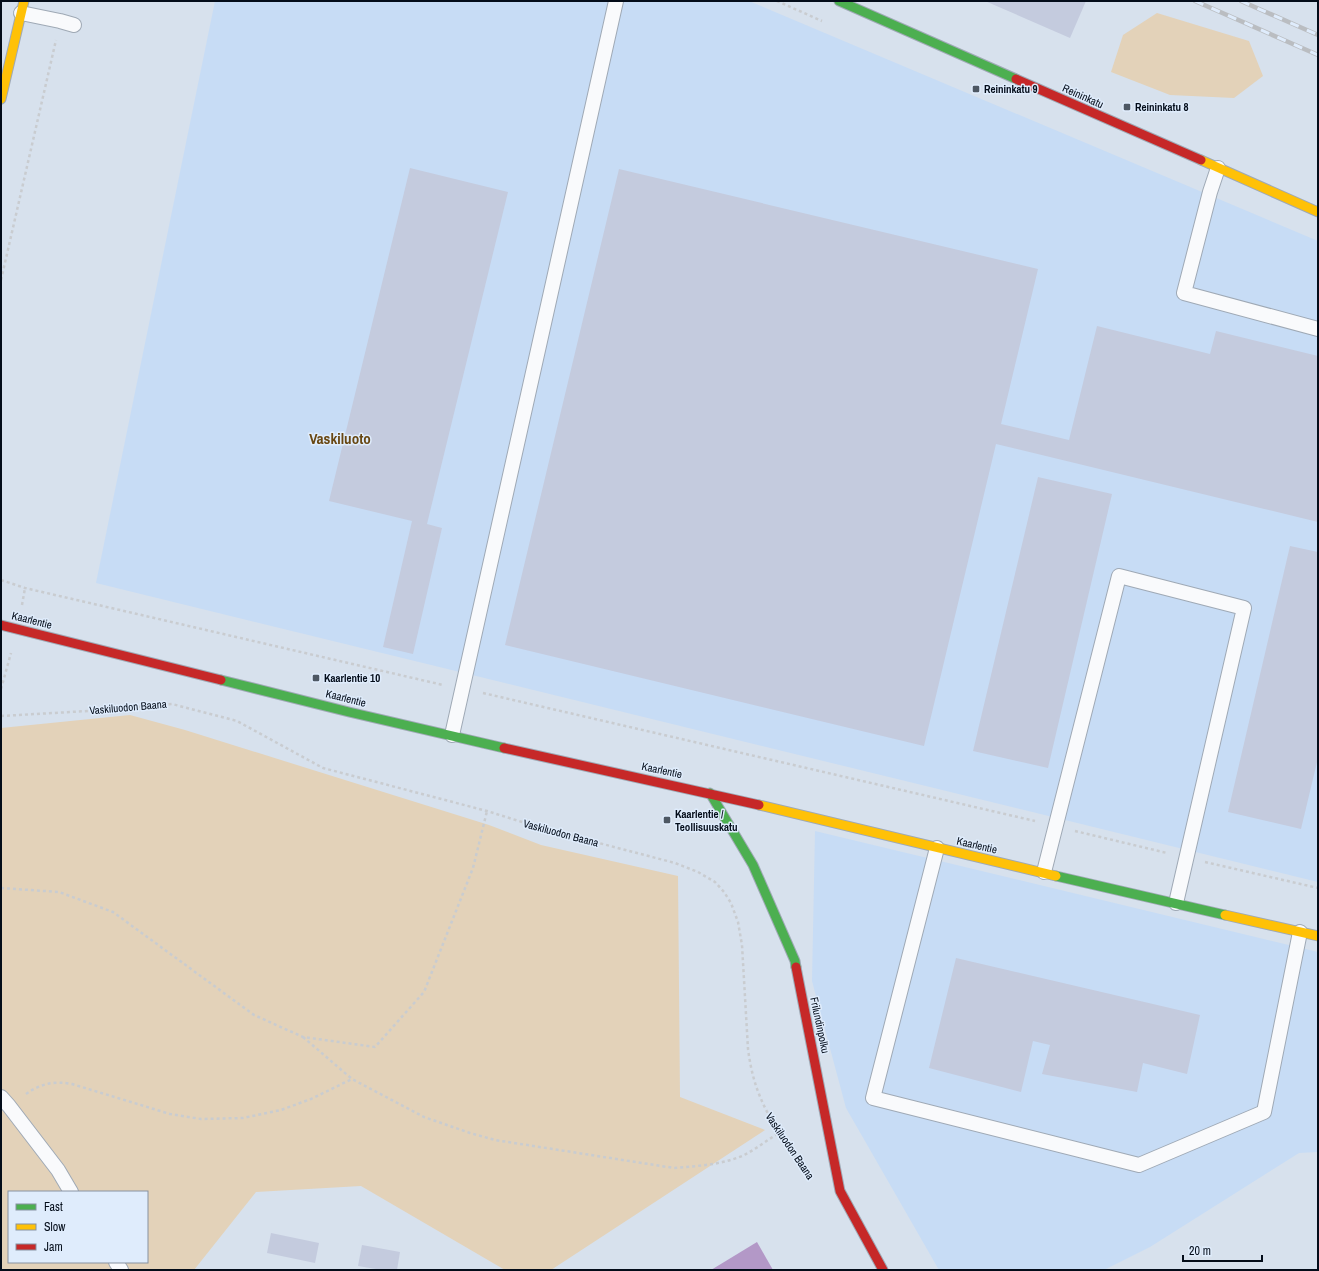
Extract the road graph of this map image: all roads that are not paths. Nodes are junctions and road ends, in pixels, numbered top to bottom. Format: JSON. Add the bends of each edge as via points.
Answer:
{"nodes":[{"id":1,"x":616,"y":1,"type":"edge"},
{"id":2,"x":839,"y":1,"type":"edge"},
{"id":3,"x":22,"y":7,"type":"edge"},
{"id":4,"x":74,"y":25,"type":"dead end"},
{"id":5,"x":1,"y":99,"type":"edge"},
{"id":6,"x":1218,"y":168,"type":"junction"},
{"id":7,"x":1318,"y":212,"type":"edge"},
{"id":8,"x":1318,"y":329,"type":"edge"},
{"id":9,"x":1,"y":625,"type":"edge"},
{"id":10,"x":452,"y":735,"type":"junction"},
{"id":11,"x":710,"y":794,"type":"junction"},
{"id":12,"x":937,"y":848,"type":"junction"},
{"id":13,"x":1044,"y":872,"type":"junction"},
{"id":14,"x":1176,"y":903,"type":"junction"},
{"id":15,"x":1300,"y":932,"type":"junction"},
{"id":16,"x":1318,"y":936,"type":"edge"},
{"id":17,"x":5,"y":1101,"type":"edge"},
{"id":18,"x":70,"y":1191,"type":"edge"},
{"id":19,"x":883,"y":1270,"type":"edge"}],
"edges":[{"from":1,"to":10,"type":"lane"},
{"from":2,"to":6,"type":"street","name":"Reininkatu"},
{"from":3,"to":4,"type":"lane"},
{"from":3,"to":5,"type":"street"},
{"from":6,"to":7,"type":"street","name":"Reininkatu"},
{"from":6,"to":8,"type":"lane","via":[[1184,293]]},
{"from":9,"to":10,"type":"street","name":"Kaarlentie","via":[[349,712]]},
{"from":10,"to":11,"type":"street","name":"Kaarlentie"},
{"from":11,"to":12,"type":"street","name":"Kaarlentie"},
{"from":11,"to":19,"type":"street","name":"Frilundinpolku","via":[[754,865],[795,961],[840,1191]]},
{"from":12,"to":13,"type":"street","name":"Kaarlentie"},
{"from":12,"to":15,"type":"lane","via":[[873,1098],[1139,1164],[1264,1112]]},
{"from":13,"to":14,"type":"street","name":"Kaarlentie"},
{"from":13,"to":14,"type":"lane","via":[[1119,576],[1244,608]]},
{"from":14,"to":15,"type":"street","name":"Kaarlentie"},
{"from":15,"to":16,"type":"street","name":"Kaarlentie"},
{"from":17,"to":18,"type":"lane","via":[[58,1170]]}]}
